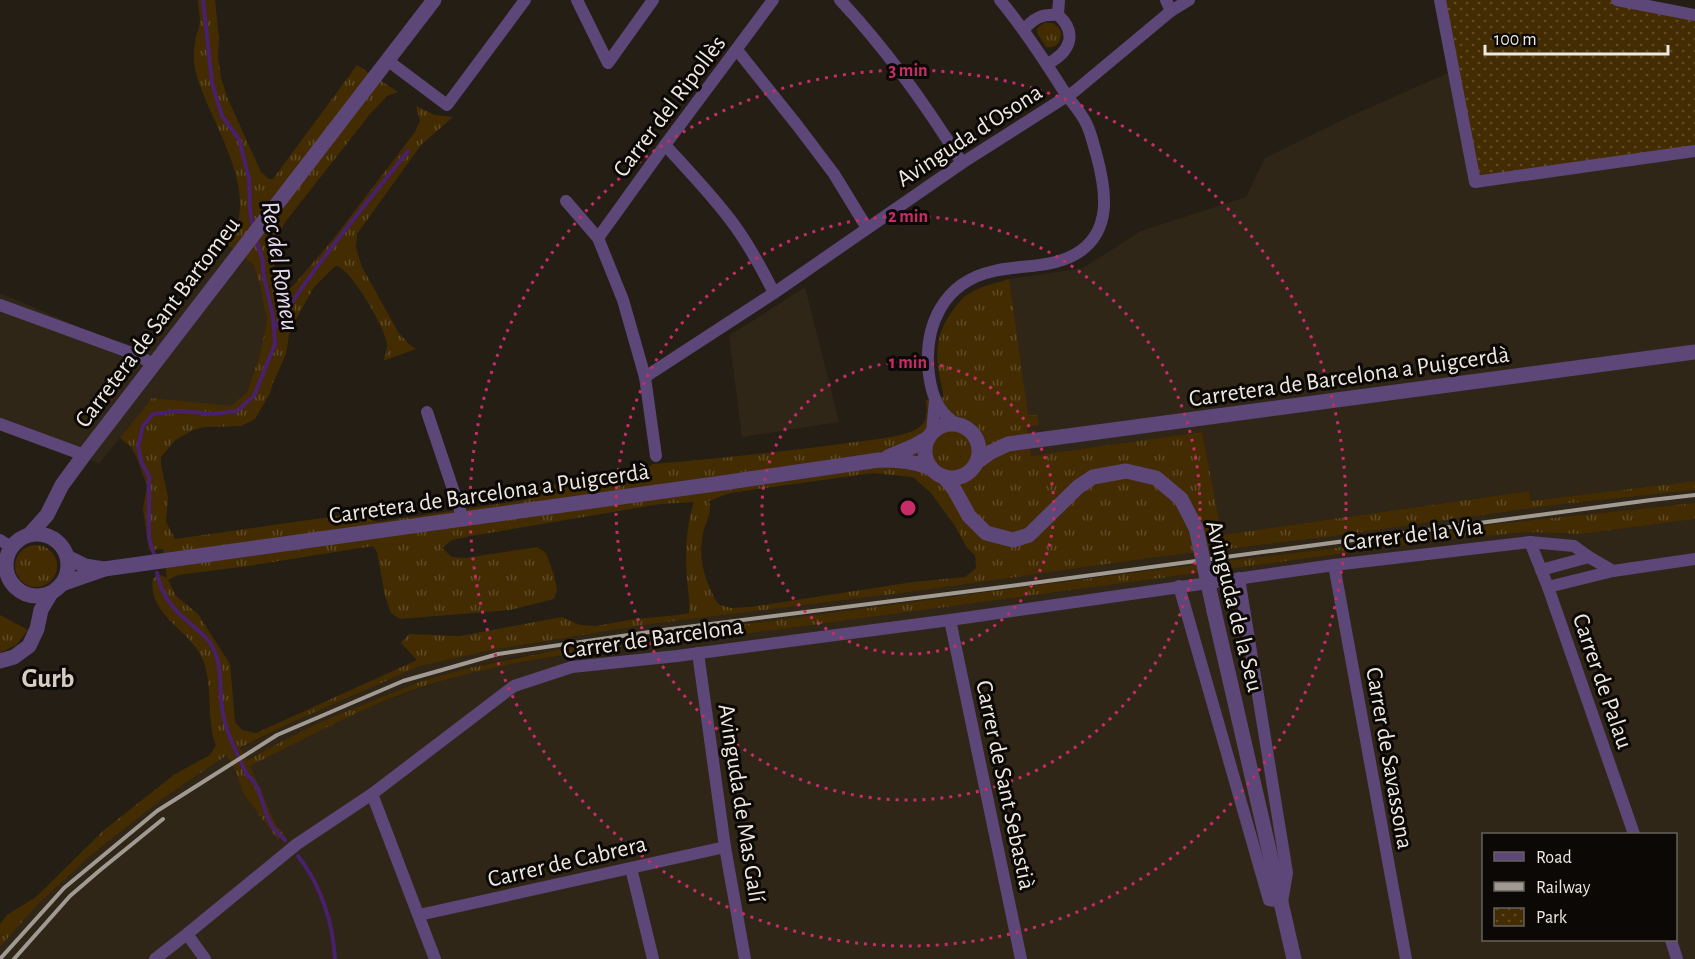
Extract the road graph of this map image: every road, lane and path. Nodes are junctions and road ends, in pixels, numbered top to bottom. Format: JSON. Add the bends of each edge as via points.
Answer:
{"nodes":[{"id":1,"x":434,"y":0,"type":"edge"},
{"id":2,"x":525,"y":0,"type":"edge"},
{"id":3,"x":577,"y":0,"type":"edge"},
{"id":4,"x":653,"y":0,"type":"edge"},
{"id":5,"x":773,"y":0,"type":"edge"},
{"id":6,"x":840,"y":0,"type":"edge"},
{"id":7,"x":1000,"y":0,"type":"edge"},
{"id":8,"x":1059,"y":0,"type":"edge"},
{"id":9,"x":1190,"y":0,"type":"edge"},
{"id":10,"x":1440,"y":0,"type":"edge"},
{"id":11,"x":1617,"y":0,"type":"edge"},
{"id":12,"x":1168,"y":6,"type":"edge"},
{"id":13,"x":1058,"y":15,"type":"junction"},
{"id":14,"x":1695,"y":15,"type":"edge"},
{"id":15,"x":1023,"y":30,"type":"junction"},
{"id":16,"x":737,"y":50,"type":"junction"},
{"id":17,"x":387,"y":60,"type":"junction"},
{"id":18,"x":1047,"y":64,"type":"junction"},
{"id":19,"x":1067,"y":96,"type":"junction"},
{"id":20,"x":665,"y":145,"type":"junction"},
{"id":21,"x":1695,"y":151,"type":"edge"},
{"id":22,"x":962,"y":163,"type":"junction"},
{"id":23,"x":566,"y":201,"type":"dead end"},
{"id":24,"x":867,"y":228,"type":"junction"},
{"id":25,"x":598,"y":238,"type":"junction"},
{"id":26,"x":774,"y":293,"type":"junction"},
{"id":27,"x":0,"y":305,"type":"edge"},
{"id":28,"x":1695,"y":352,"type":"edge"},
{"id":29,"x":153,"y":365,"type":"junction"},
{"id":30,"x":645,"y":377,"type":"junction"},
{"id":31,"x":935,"y":399,"type":"junction"},
{"id":32,"x":427,"y":411,"type":"dead end"},
{"id":33,"x":0,"y":424,"type":"edge"},
{"id":34,"x":957,"y":424,"type":"junction"},
{"id":35,"x":973,"y":433,"type":"junction"},
{"id":36,"x":930,"y":435,"type":"junction"},
{"id":37,"x":1008,"y":444,"type":"junction"},
{"id":38,"x":84,"y":455,"type":"junction"},
{"id":39,"x":656,"y":456,"type":"dead end"},
{"id":40,"x":879,"y":460,"type":"junction"},
{"id":41,"x":974,"y":466,"type":"junction"},
{"id":42,"x":937,"y":472,"type":"junction"},
{"id":43,"x":54,"y":505,"type":"junction"},
{"id":44,"x":969,"y":516,"type":"junction"},
{"id":45,"x":463,"y":519,"type":"junction"},
{"id":46,"x":30,"y":534,"type":"junction"},
{"id":47,"x":56,"y":540,"type":"junction"},
{"id":48,"x":1530,"y":542,"type":"junction"},
{"id":49,"x":6,"y":544,"type":"edge"},
{"id":50,"x":67,"y":557,"type":"junction"},
{"id":51,"x":1589,"y":557,"type":"junction"},
{"id":52,"x":1695,"y":560,"type":"edge"},
{"id":53,"x":1334,"y":565,"type":"junction"},
{"id":54,"x":104,"y":569,"type":"junction"},
{"id":55,"x":1541,"y":570,"type":"junction"},
{"id":56,"x":1613,"y":571,"type":"junction"},
{"id":57,"x":3,"y":576,"type":"edge"},
{"id":58,"x":1239,"y":578,"type":"junction"},
{"id":59,"x":1211,"y":582,"type":"joint"},
{"id":60,"x":1179,"y":586,"type":"junction"},
{"id":61,"x":1548,"y":587,"type":"junction"},
{"id":62,"x":57,"y":589,"type":"junction"},
{"id":63,"x":22,"y":592,"type":"junction"},
{"id":64,"x":0,"y":593,"type":"edge"},
{"id":65,"x":951,"y":620,"type":"junction"},
{"id":66,"x":38,"y":623,"type":"junction"},
{"id":67,"x":698,"y":653,"type":"junction"},
{"id":68,"x":0,"y":661,"type":"edge"},
{"id":69,"x":372,"y":794,"type":"junction"},
{"id":70,"x":1634,"y":833,"type":"edge"},
{"id":71,"x":725,"y":847,"type":"junction"},
{"id":72,"x":631,"y":868,"type":"junction"},
{"id":73,"x":1282,"y":902,"type":"junction"},
{"id":74,"x":419,"y":915,"type":"junction"},
{"id":75,"x":187,"y":934,"type":"junction"},
{"id":76,"x":1672,"y":941,"type":"edge"},
{"id":77,"x":154,"y":959,"type":"edge"},
{"id":78,"x":205,"y":959,"type":"edge"},
{"id":79,"x":435,"y":959,"type":"edge"},
{"id":80,"x":653,"y":959,"type":"edge"},
{"id":81,"x":745,"y":959,"type":"edge"},
{"id":82,"x":1021,"y":959,"type":"edge"},
{"id":83,"x":1294,"y":959,"type":"edge"},
{"id":84,"x":1406,"y":959,"type":"edge"},
{"id":85,"x":1677,"y":959,"type":"edge"}],
"edges":[{"from":1,"to":17,"type":"street","name":"Carretera de Sant Bartomeu"},
{"from":2,"to":17,"type":"street","via":[[447,105]]},
{"from":3,"to":4,"type":"street","via":[[608,63]]},
{"from":5,"to":16,"type":"street","name":"Carrer del Ripollès"},
{"from":6,"to":22,"type":"street","via":[[900,71]]},
{"from":7,"to":15,"type":"street"},
{"from":8,"to":13,"type":"street"},
{"from":9,"to":12,"type":"street","name":"Avinguda d'Osona"},
{"from":10,"to":21,"type":"street","via":[[1475,182]]},
{"from":11,"to":14,"type":"street"},
{"from":12,"to":19,"type":"street","name":"Avinguda d'Osona"},
{"from":13,"to":15,"type":"street","via":[[1042,16]]},
{"from":13,"to":18,"type":"street","via":[[1066,22],[1070,37],[1062,54]]},
{"from":15,"to":18,"type":"street"},
{"from":16,"to":20,"type":"street","name":"Carrer del Ripollès"},
{"from":16,"to":24,"type":"street","via":[[834,174]]},
{"from":17,"to":29,"type":"street","name":"Carretera de Sant Bartomeu"},
{"from":18,"to":19,"type":"street"},
{"from":19,"to":22,"type":"street","name":"Avinguda d'Osona"},
{"from":19,"to":31,"type":"street","via":[[1087,123],[1101,171],[1105,203],[1098,231],[1082,250],[1068,258],[994,271],[961,285],[950,295],[938,311],[928,339],[927,358]]},
{"from":20,"to":25,"type":"street","name":"Carrer del Ripollès"},
{"from":20,"to":26,"type":"street","via":[[730,219]]},
{"from":22,"to":24,"type":"street","name":"Avinguda d'Osona"},
{"from":23,"to":25,"type":"street"},
{"from":24,"to":26,"type":"street","name":"Avinguda d'Osona"},
{"from":25,"to":30,"type":"street","via":[[623,300]]},
{"from":26,"to":30,"type":"street","name":"Avinguda d'Osona"},
{"from":27,"to":29,"type":"street","via":[[140,356]]},
{"from":28,"to":37,"type":"street","name":"Carretera de Barcelona a Puigcerdà"},
{"from":29,"to":38,"type":"street","name":"Carretera de Sant Bartomeu"},
{"from":30,"to":39,"type":"street"},
{"from":31,"to":34,"type":"street","via":[[941,412]]},
{"from":31,"to":36,"type":"street"},
{"from":32,"to":45,"type":"street"},
{"from":33,"to":38,"type":"street"},
{"from":34,"to":35,"type":"street"},
{"from":34,"to":36,"type":"street","via":[[942,425]]},
{"from":35,"to":37,"type":"street","name":"Carretera de Barcelona a Puigcerdà"},
{"from":35,"to":41,"type":"street","via":[[979,446]]},
{"from":36,"to":40,"type":"street","name":"Carretera de Barcelona a Puigcerdà"},
{"from":36,"to":42,"type":"street","via":[[925,454]]},
{"from":37,"to":41,"type":"street","name":"Carretera de Barcelona a Puigcerdà"},
{"from":38,"to":43,"type":"street","name":"Carretera de Sant Bartomeu","via":[[62,485]]},
{"from":40,"to":42,"type":"street","name":"Carretera de Barcelona a Puigcerdà","via":[[909,461]]},
{"from":40,"to":45,"type":"street","name":"Carretera de Barcelona a Puigcerdà"},
{"from":41,"to":42,"type":"street","via":[[958,477]]},
{"from":41,"to":44,"type":"street","via":[[967,496]]},
{"from":42,"to":44,"type":"street","name":"Avinguda de la Seu","via":[[954,489]]},
{"from":43,"to":46,"type":"street","name":"Carretera de Sant Bartomeu"},
{"from":43,"to":47,"type":"street","name":"Carretera de Sant Bartomeu"},
{"from":44,"to":73,"type":"street","name":"Avinguda de la Seu","bridge":true,"via":[[986,533],[1013,540],[1029,535],[1093,477],[1126,471],[1156,478],[1181,499],[1196,528]]},
{"from":45,"to":54,"type":"street","name":"Carretera de Barcelona a Puigcerdà"},
{"from":46,"to":47,"type":"street"},
{"from":46,"to":49,"type":"street"},
{"from":47,"to":50,"type":"street"},
{"from":48,"to":51,"type":"street","name":"Carrer de la Via","via":[[1574,546]]},
{"from":48,"to":53,"type":"street","name":"Carrer de la Via"},
{"from":48,"to":55,"type":"street","name":"Carrer de Palau"},
{"from":49,"to":57,"type":"street"},
{"from":50,"to":54,"type":"street","name":"Carretera de Barcelona a Puigcerdà","via":[[85,566]]},
{"from":50,"to":62,"type":"street","via":[[68,571]]},
{"from":51,"to":55,"type":"street"},
{"from":51,"to":56,"type":"street","name":"Carrer de la Via"},
{"from":52,"to":56,"type":"street"},
{"from":53,"to":58,"type":"street","name":"Carrer de la Via"},
{"from":53,"to":84,"type":"street","name":"Carrer de Savassona"},
{"from":54,"to":62,"type":"street","name":"Carretera de Barcelona a Puigcerdà"},
{"from":55,"to":61,"type":"street","name":"Carrer de Palau"},
{"from":56,"to":61,"type":"street"},
{"from":57,"to":63,"type":"street"},
{"from":58,"to":59,"type":"street","name":"Carrer de la Via"},
{"from":58,"to":73,"type":"street","name":"Avinguda de la Seu","via":[[1287,873]]},
{"from":59,"to":60,"type":"street","name":"Carrer de Barcelona"},
{"from":60,"to":65,"type":"street","name":"Carrer de Barcelona"},
{"from":60,"to":73,"type":"street","name":"Avinguda de la Seu","via":[[1269,900]]},
{"from":61,"to":70,"type":"street","name":"Carrer de Palau"},
{"from":62,"to":63,"type":"street","via":[[38,597]]},
{"from":62,"to":66,"type":"street","via":[[41,610]]},
{"from":63,"to":64,"type":"street"},
{"from":63,"to":66,"type":"street"},
{"from":65,"to":67,"type":"street","name":"Carrer de Barcelona"},
{"from":65,"to":82,"type":"street","name":"Carrer de Sant Sebastià"},
{"from":66,"to":68,"type":"street","via":[[29,646]]},
{"from":67,"to":69,"type":"street","name":"Carrer de Barcelona","via":[[572,667],[514,686]]},
{"from":67,"to":71,"type":"street","name":"Avinguda de Mas Galí"},
{"from":69,"to":74,"type":"street"},
{"from":69,"to":75,"type":"street","name":"Carrer de Barcelona","via":[[297,844]]},
{"from":71,"to":72,"type":"street","name":"Carrer de Cabrera"},
{"from":71,"to":81,"type":"street","name":"Avinguda de Mas Galí"},
{"from":72,"to":74,"type":"street","name":"Carrer de Cabrera"},
{"from":72,"to":80,"type":"street"},
{"from":73,"to":83,"type":"street","name":"Avinguda de la Seu"},
{"from":74,"to":79,"type":"street"},
{"from":75,"to":77,"type":"street","name":"Carrer de Barcelona"},
{"from":75,"to":78,"type":"street"},
{"from":76,"to":85,"type":"street"}]}
